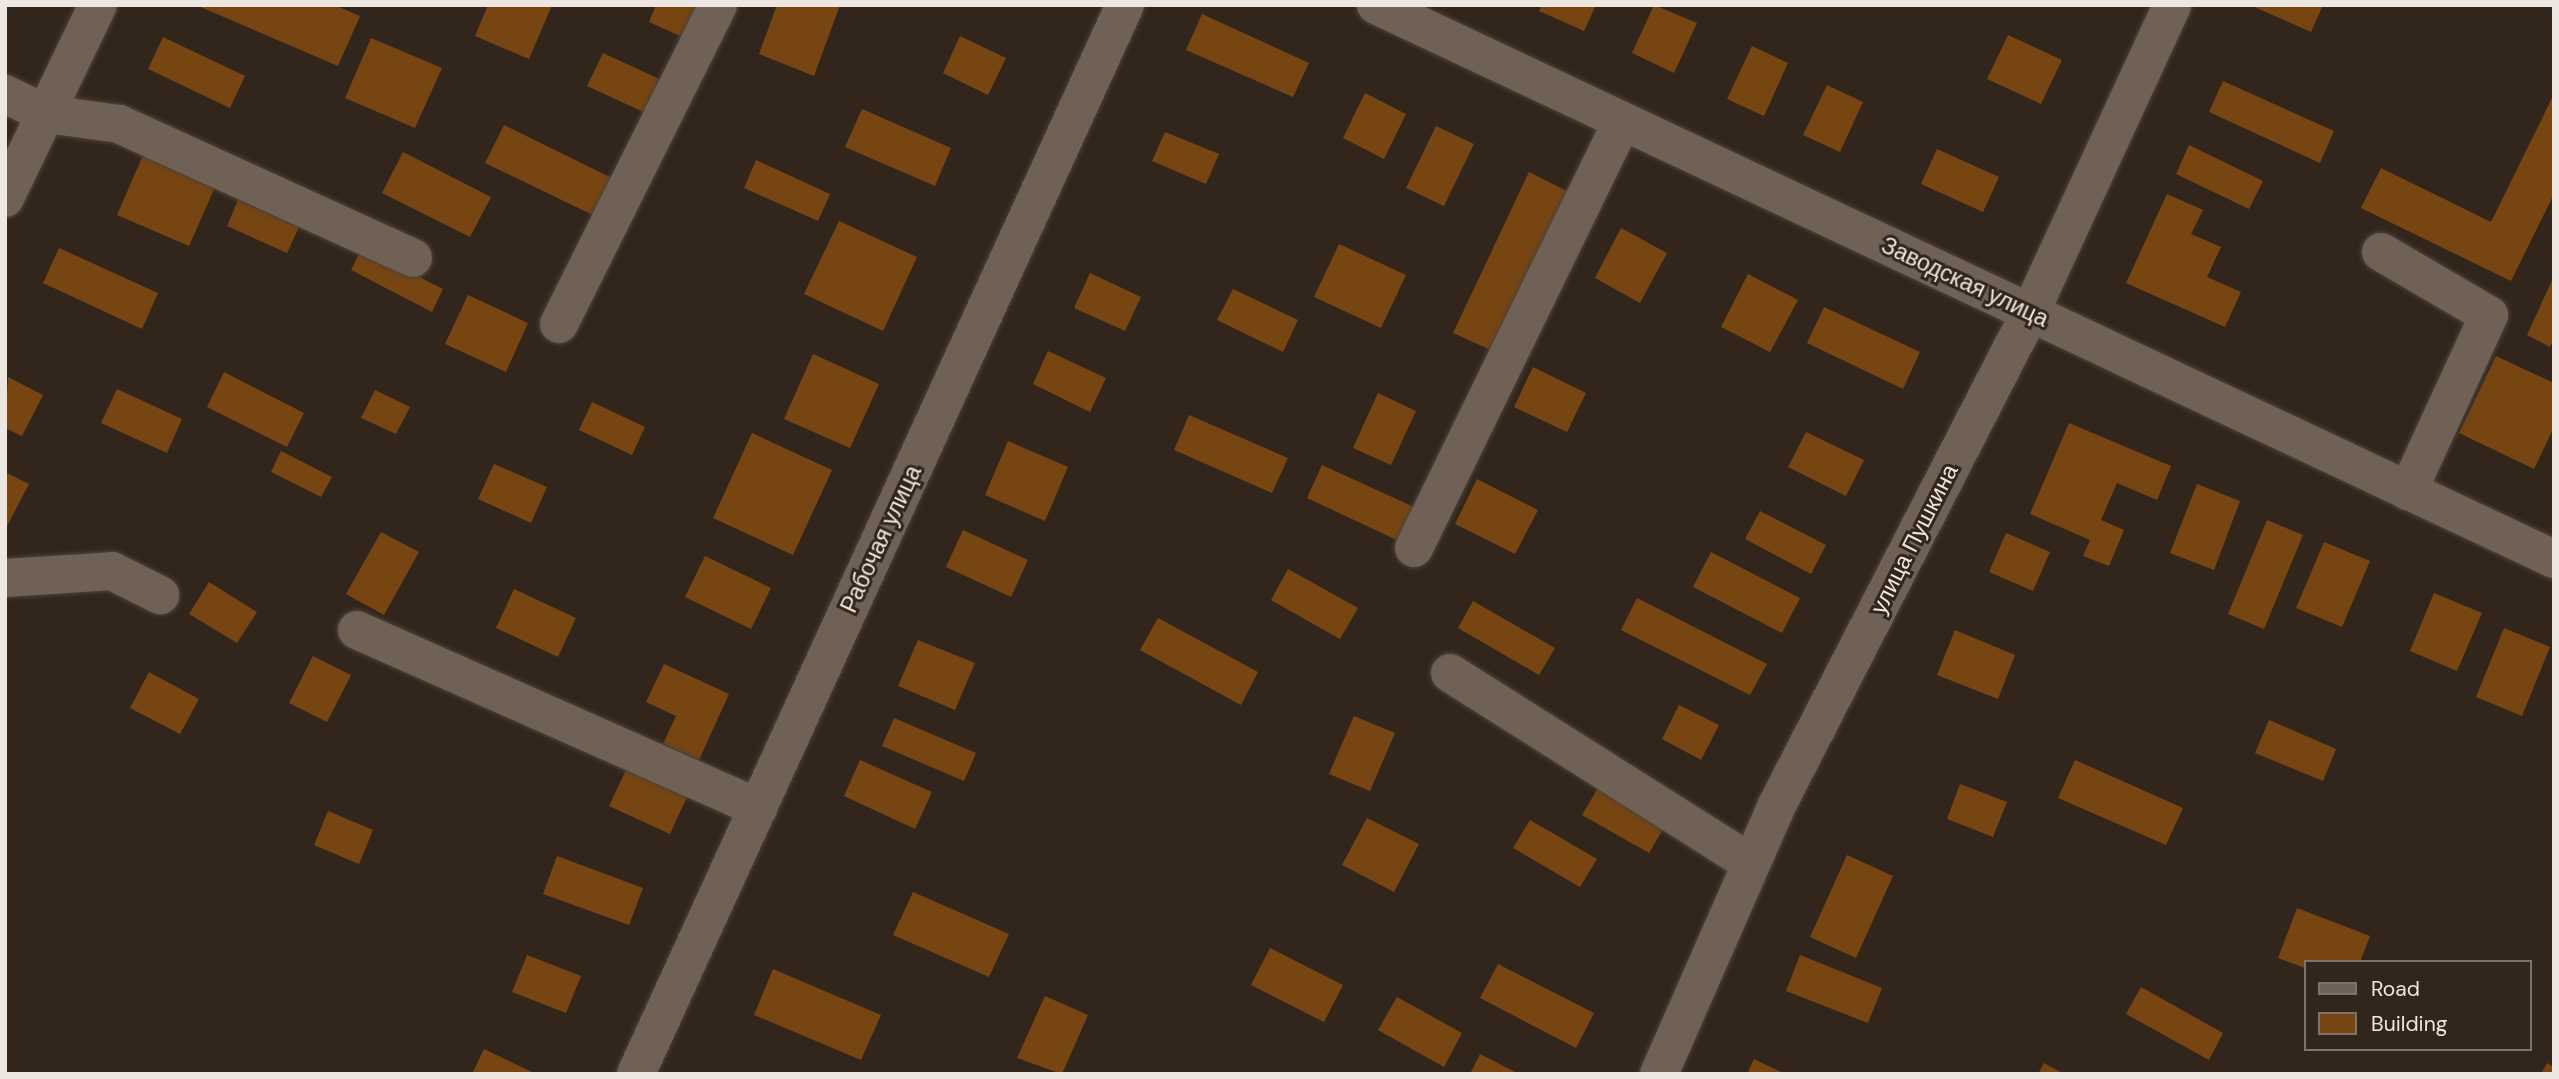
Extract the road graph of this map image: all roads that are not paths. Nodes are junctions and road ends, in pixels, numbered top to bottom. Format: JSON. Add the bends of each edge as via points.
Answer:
{"nodes":[{"id":1,"x":98,"y":5,"type":"edge"},
{"id":2,"x":719,"y":5,"type":"edge"},
{"id":3,"x":1125,"y":5,"type":"edge"},
{"id":4,"x":1376,"y":5,"type":"edge"},
{"id":5,"x":2172,"y":5,"type":"edge"},
{"id":6,"x":5,"y":94,"type":"edge"},
{"id":7,"x":46,"y":114,"type":"junction"},
{"id":8,"x":1622,"y":121,"type":"junction"},
{"id":9,"x":5,"y":198,"type":"edge"},
{"id":10,"x":2381,"y":252,"type":"dead end"},
{"id":11,"x":413,"y":258,"type":"dead end"},
{"id":12,"x":2030,"y":313,"type":"junction"},
{"id":13,"x":559,"y":324,"type":"dead end"},
{"id":14,"x":2408,"y":491,"type":"junction"},
{"id":15,"x":1414,"y":548,"type":"dead end"},
{"id":16,"x":2554,"y":559,"type":"edge"},
{"id":17,"x":5,"y":578,"type":"edge"},
{"id":18,"x":160,"y":595,"type":"dead end"},
{"id":19,"x":357,"y":630,"type":"dead end"},
{"id":20,"x":1450,"y":673,"type":"dead end"},
{"id":21,"x":758,"y":808,"type":"junction"},
{"id":22,"x":1751,"y":863,"type":"junction"},
{"id":23,"x":636,"y":1074,"type":"edge"},
{"id":24,"x":1658,"y":1074,"type":"edge"}],
"edges":[{"from":1,"to":7,"type":"street"},
{"from":2,"to":13,"type":"street"},
{"from":3,"to":21,"type":"street","name":"Рабочая улица"},
{"from":4,"to":8,"type":"street","name":"Заводская улица"},
{"from":5,"to":12,"type":"street","name":"улица Пушкина"},
{"from":6,"to":7,"type":"street"},
{"from":7,"to":9,"type":"street"},
{"from":7,"to":11,"type":"street","via":[[119,124]]},
{"from":8,"to":12,"type":"street","name":"Заводская улица"},
{"from":8,"to":15,"type":"street"},
{"from":10,"to":14,"type":"street","via":[[2489,316]]},
{"from":12,"to":14,"type":"street","name":"Заводская улица"},
{"from":12,"to":22,"type":"street","name":"улица Пушкина"},
{"from":14,"to":16,"type":"street","name":"Заводская улица"},
{"from":17,"to":18,"type":"street","via":[[112,571]]},
{"from":19,"to":21,"type":"street"},
{"from":20,"to":22,"type":"street"},
{"from":21,"to":23,"type":"street","name":"Рабочая улица"},
{"from":22,"to":24,"type":"street","name":"улица Пушкина"}]}
